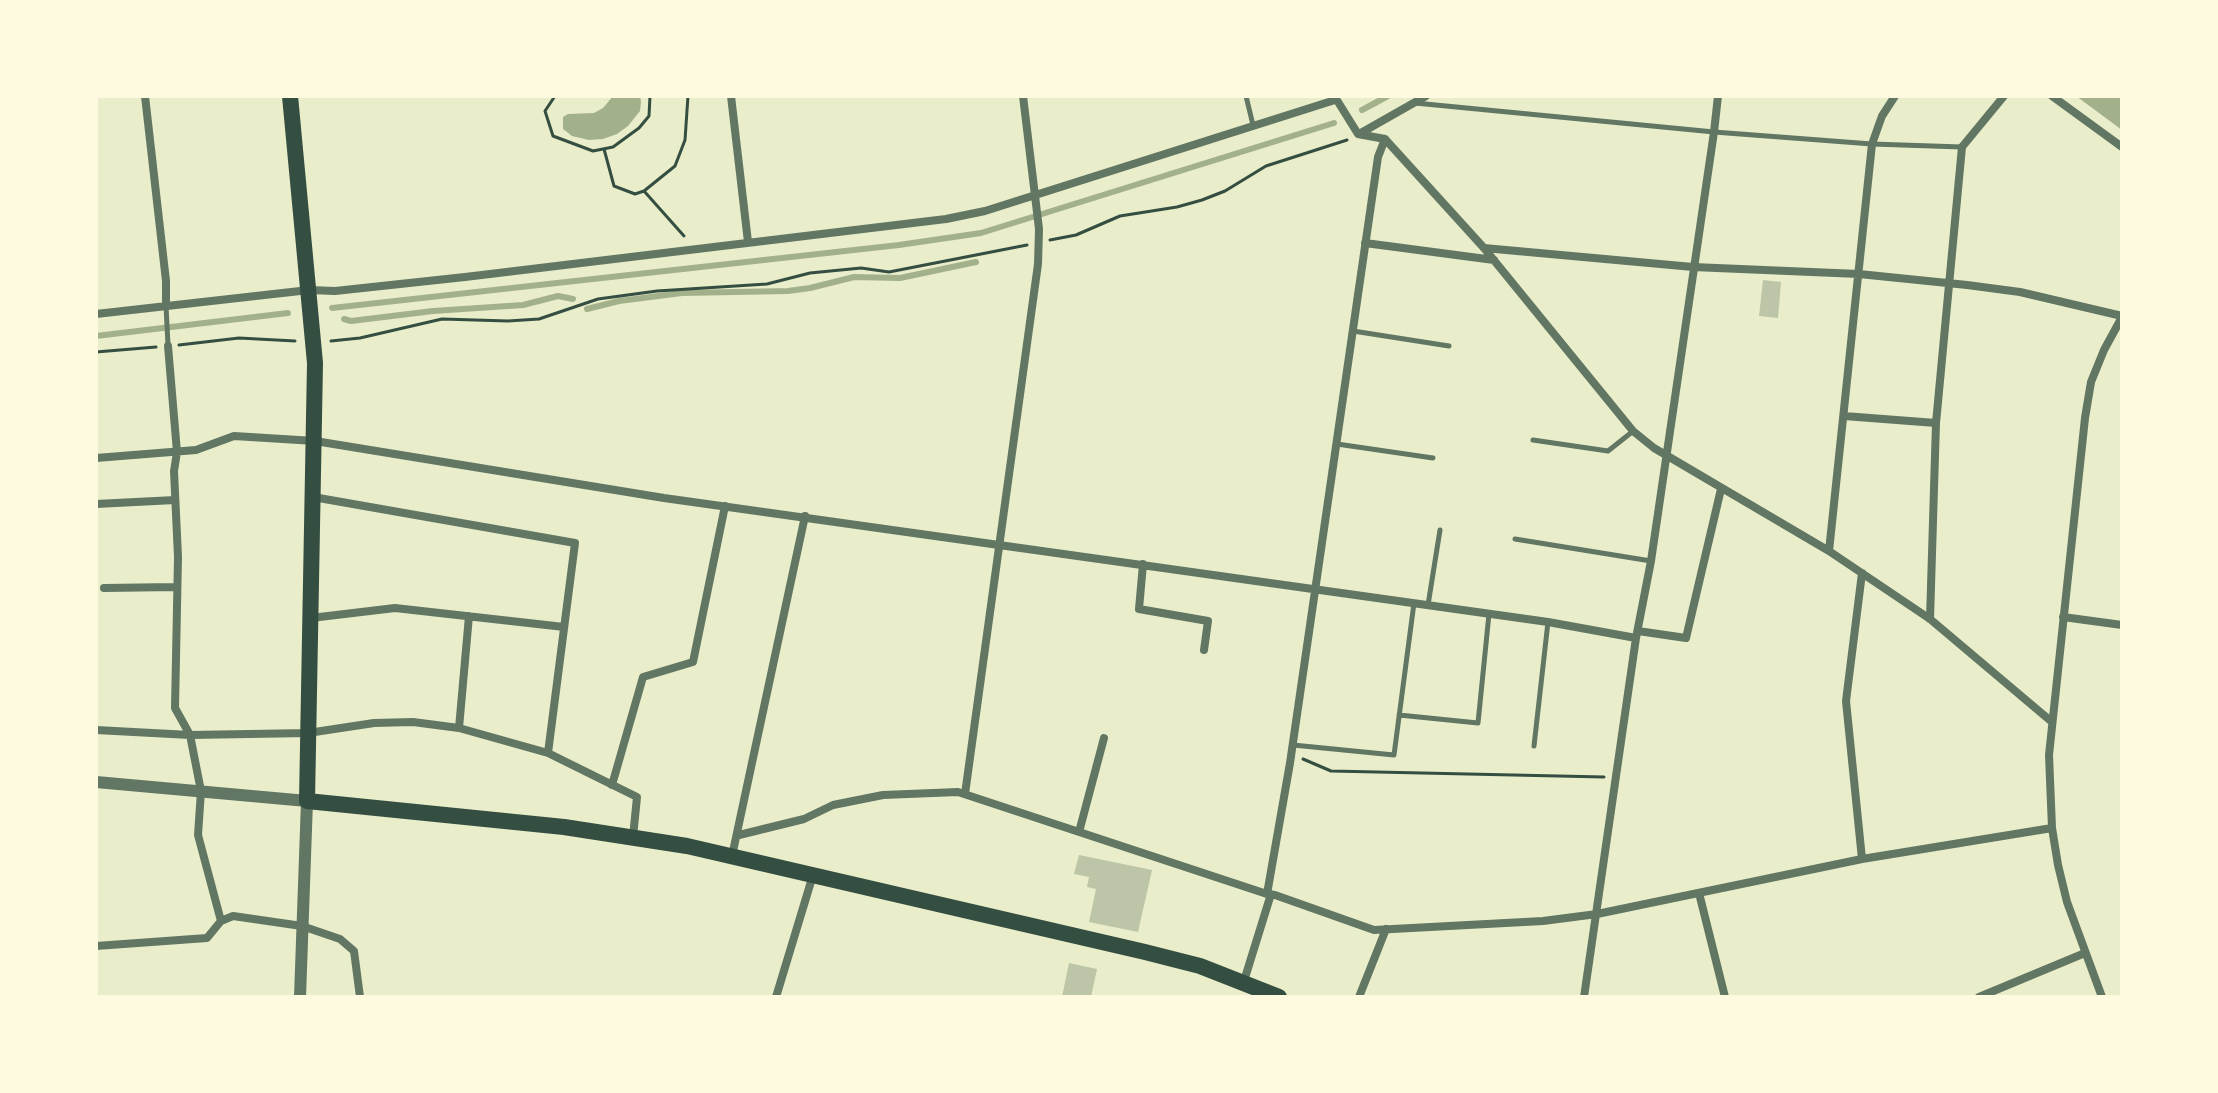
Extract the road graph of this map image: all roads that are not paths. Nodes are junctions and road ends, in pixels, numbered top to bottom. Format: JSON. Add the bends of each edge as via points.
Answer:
{"nodes":[{"id":1,"x":145,"y":96,"type":"edge"},
{"id":2,"x":290,"y":96,"type":"edge"},
{"id":3,"x":731,"y":96,"type":"edge"},
{"id":4,"x":1023,"y":96,"type":"edge"},
{"id":5,"x":1246,"y":96,"type":"edge"},
{"id":6,"x":1426,"y":96,"type":"edge"},
{"id":7,"x":1718,"y":96,"type":"edge"},
{"id":8,"x":1895,"y":96,"type":"edge"},
{"id":9,"x":2004,"y":96,"type":"edge"},
{"id":10,"x":2052,"y":96,"type":"edge"},
{"id":11,"x":1337,"y":101,"type":"edge"},
{"id":12,"x":1414,"y":103,"type":"junction"},
{"id":13,"x":1253,"y":125,"type":"junction"},
{"id":14,"x":1356,"y":132,"type":"junction"},
{"id":15,"x":1714,"y":132,"type":"junction"},
{"id":16,"x":1385,"y":139,"type":"junction"},
{"id":17,"x":1872,"y":144,"type":"junction"},
{"id":18,"x":1962,"y":147,"type":"junction"},
{"id":19,"x":2122,"y":147,"type":"edge"},
{"id":20,"x":1035,"y":198,"type":"junction"},
{"id":21,"x":748,"y":242,"type":"junction"},
{"id":22,"x":1365,"y":243,"type":"junction"},
{"id":23,"x":1484,"y":248,"type":"junction"},
{"id":24,"x":1494,"y":260,"type":"junction"},
{"id":25,"x":1693,"y":267,"type":"junction"},
{"id":26,"x":1859,"y":274,"type":"junction"},
{"id":27,"x":1950,"y":283,"type":"junction"},
{"id":28,"x":309,"y":290,"type":"junction"},
{"id":29,"x":166,"y":306,"type":"junction"},
{"id":30,"x":96,"y":314,"type":"edge"},
{"id":31,"x":2122,"y":317,"type":"edge"},
{"id":32,"x":1352,"y":331,"type":"junction"},
{"id":33,"x":168,"y":345,"type":"joint"},
{"id":34,"x":1449,"y":346,"type":"dead end"},
{"id":35,"x":1844,"y":416,"type":"junction"},
{"id":36,"x":1936,"y":423,"type":"junction"},
{"id":37,"x":1633,"y":431,"type":"junction"},
{"id":38,"x":1533,"y":440,"type":"dead end"},
{"id":39,"x":315,"y":441,"type":"junction"},
{"id":40,"x":1336,"y":444,"type":"junction"},
{"id":41,"x":177,"y":452,"type":"junction"},
{"id":42,"x":1667,"y":455,"type":"junction"},
{"id":43,"x":96,"y":458,"type":"edge"},
{"id":44,"x":1433,"y":458,"type":"dead end"},
{"id":45,"x":1721,"y":489,"type":"junction"},
{"id":46,"x":313,"y":497,"type":"junction"},
{"id":47,"x":175,"y":500,"type":"junction"},
{"id":48,"x":96,"y":504,"type":"edge"},
{"id":49,"x":725,"y":506,"type":"junction"},
{"id":50,"x":805,"y":516,"type":"junction"},
{"id":51,"x":1440,"y":530,"type":"dead end"},
{"id":52,"x":1515,"y":539,"type":"dead end"},
{"id":53,"x":999,"y":543,"type":"junction"},
{"id":54,"x":1829,"y":551,"type":"junction"},
{"id":55,"x":1651,"y":561,"type":"junction"},
{"id":56,"x":1143,"y":564,"type":"junction"},
{"id":57,"x":1862,"y":573,"type":"junction"},
{"id":58,"x":176,"y":587,"type":"junction"},
{"id":59,"x":104,"y":588,"type":"dead end"},
{"id":60,"x":1314,"y":589,"type":"junction"},
{"id":61,"x":1414,"y":603,"type":"junction"},
{"id":62,"x":1428,"y":605,"type":"junction"},
{"id":63,"x":1489,"y":613,"type":"junction"},
{"id":64,"x":469,"y":616,"type":"junction"},
{"id":65,"x":2063,"y":617,"type":"junction"},
{"id":66,"x":311,"y":618,"type":"junction"},
{"id":67,"x":1930,"y":619,"type":"junction"},
{"id":68,"x":1548,"y":622,"type":"junction"},
{"id":69,"x":2122,"y":625,"type":"edge"},
{"id":70,"x":564,"y":627,"type":"junction"},
{"id":71,"x":1637,"y":634,"type":"junction"},
{"id":72,"x":1204,"y":650,"type":"dead end"},
{"id":73,"x":1399,"y":715,"type":"junction"},
{"id":74,"x":2052,"y":722,"type":"junction"},
{"id":75,"x":459,"y":728,"type":"junction"},
{"id":76,"x":96,"y":730,"type":"edge"},
{"id":77,"x":308,"y":733,"type":"junction"},
{"id":78,"x":190,"y":735,"type":"junction"},
{"id":79,"x":1104,"y":738,"type":"dead end"},
{"id":80,"x":1294,"y":745,"type":"junction"},
{"id":81,"x":1534,"y":746,"type":"dead end"},
{"id":82,"x":548,"y":753,"type":"junction"},
{"id":83,"x":96,"y":782,"type":"edge"},
{"id":84,"x":612,"y":785,"type":"junction"},
{"id":85,"x":201,"y":791,"type":"junction"},
{"id":86,"x":965,"y":794,"type":"junction"},
{"id":87,"x":307,"y":801,"type":"junction"},
{"id":88,"x":2052,"y":828,"type":"junction"},
{"id":89,"x":1079,"y":832,"type":"junction"},
{"id":90,"x":739,"y":835,"type":"junction"},
{"id":91,"x":633,"y":837,"type":"junction"},
{"id":92,"x":732,"y":856,"type":"junction"},
{"id":93,"x":1862,"y":859,"type":"junction"},
{"id":94,"x":814,"y":874,"type":"junction"},
{"id":95,"x":1699,"y":893,"type":"junction"},
{"id":96,"x":1269,"y":894,"type":"junction"},
{"id":97,"x":1597,"y":914,"type":"junction"},
{"id":98,"x":221,"y":921,"type":"junction"},
{"id":99,"x":302,"y":926,"type":"junction"},
{"id":100,"x":1386,"y":929,"type":"junction"},
{"id":101,"x":96,"y":946,"type":"edge"},
{"id":102,"x":2085,"y":953,"type":"junction"},
{"id":103,"x":1244,"y":981,"type":"junction"},
{"id":104,"x":1273,"y":996,"type":"edge"},
{"id":105,"x":300,"y":997,"type":"edge"},
{"id":106,"x":360,"y":997,"type":"edge"},
{"id":107,"x":776,"y":997,"type":"edge"},
{"id":108,"x":1359,"y":997,"type":"edge"},
{"id":109,"x":1584,"y":997,"type":"edge"},
{"id":110,"x":1725,"y":997,"type":"edge"},
{"id":111,"x":1979,"y":997,"type":"edge"},
{"id":112,"x":2102,"y":997,"type":"edge"}],
"edges":[{"from":1,"to":29,"type":"street"},
{"from":2,"to":28,"type":"main road"},
{"from":3,"to":21,"type":"street"},
{"from":4,"to":20,"type":"street"},
{"from":5,"to":13,"type":"lane"},
{"from":6,"to":12,"type":"street"},
{"from":7,"to":15,"type":"street"},
{"from":8,"to":17,"type":"street"},
{"from":9,"to":18,"type":"street"},
{"from":10,"to":19,"type":"street"},
{"from":11,"to":13,"type":"street"},
{"from":11,"to":14,"type":"street"},
{"from":12,"to":14,"type":"street"},
{"from":12,"to":15,"type":"lane"},
{"from":13,"to":20,"type":"street"},
{"from":14,"to":16,"type":"street"},
{"from":15,"to":17,"type":"lane"},
{"from":15,"to":25,"type":"street"},
{"from":16,"to":22,"type":"street"},
{"from":16,"to":23,"type":"street"},
{"from":17,"to":18,"type":"lane"},
{"from":17,"to":26,"type":"street"},
{"from":18,"to":27,"type":"street"},
{"from":20,"to":21,"type":"street","via":[[946,219]]},
{"from":20,"to":53,"type":"street","via":[[1038,264]]},
{"from":21,"to":28,"type":"street","via":[[465,277]]},
{"from":22,"to":24,"type":"street"},
{"from":22,"to":32,"type":"street"},
{"from":23,"to":24,"type":"street"},
{"from":23,"to":25,"type":"street"},
{"from":24,"to":37,"type":"street"},
{"from":25,"to":26,"type":"street"},
{"from":25,"to":42,"type":"street"},
{"from":26,"to":27,"type":"street"},
{"from":26,"to":35,"type":"street"},
{"from":27,"to":31,"type":"street","via":[[2020,292]]},
{"from":27,"to":36,"type":"street"},
{"from":28,"to":29,"type":"street"},
{"from":28,"to":39,"type":"main road"},
{"from":29,"to":30,"type":"street"},
{"from":29,"to":33,"type":"lane"},
{"from":31,"to":65,"type":"street","via":[[2091,382]]},
{"from":32,"to":34,"type":"lane"},
{"from":32,"to":40,"type":"street"},
{"from":33,"to":41,"type":"street"},
{"from":35,"to":36,"type":"street"},
{"from":35,"to":54,"type":"street"},
{"from":36,"to":67,"type":"street"},
{"from":37,"to":38,"type":"lane","via":[[1608,451]]},
{"from":37,"to":42,"type":"street"},
{"from":39,"to":41,"type":"street","via":[[234,436]]},
{"from":39,"to":46,"type":"main road"},
{"from":39,"to":49,"type":"street"},
{"from":40,"to":44,"type":"lane"},
{"from":40,"to":60,"type":"street"},
{"from":41,"to":43,"type":"street"},
{"from":41,"to":47,"type":"street"},
{"from":42,"to":45,"type":"street"},
{"from":42,"to":55,"type":"street"},
{"from":45,"to":54,"type":"street"},
{"from":45,"to":71,"type":"street","via":[[1686,638]]},
{"from":46,"to":66,"type":"main road"},
{"from":46,"to":70,"type":"street","via":[[575,543]]},
{"from":47,"to":48,"type":"street"},
{"from":47,"to":58,"type":"street"},
{"from":49,"to":50,"type":"street"},
{"from":49,"to":84,"type":"street","via":[[693,662],[643,677]]},
{"from":50,"to":53,"type":"street"},
{"from":50,"to":90,"type":"street"},
{"from":51,"to":62,"type":"lane"},
{"from":52,"to":55,"type":"lane"},
{"from":53,"to":56,"type":"street"},
{"from":53,"to":86,"type":"street"},
{"from":54,"to":57,"type":"street"},
{"from":55,"to":71,"type":"street"},
{"from":56,"to":60,"type":"street"},
{"from":56,"to":72,"type":"street","via":[[1139,609],[1208,621]]},
{"from":57,"to":67,"type":"street"},
{"from":57,"to":93,"type":"street","via":[[1846,701]]},
{"from":58,"to":59,"type":"street"},
{"from":58,"to":78,"type":"street","via":[[175,708]]},
{"from":60,"to":61,"type":"street"},
{"from":60,"to":80,"type":"street"},
{"from":61,"to":62,"type":"street"},
{"from":61,"to":73,"type":"lane"},
{"from":62,"to":63,"type":"street"},
{"from":63,"to":68,"type":"street"},
{"from":63,"to":73,"type":"lane","via":[[1478,723]]},
{"from":64,"to":66,"type":"street","via":[[395,608]]},
{"from":64,"to":70,"type":"street"},
{"from":64,"to":75,"type":"street"},
{"from":65,"to":69,"type":"street"},
{"from":65,"to":74,"type":"street"},
{"from":66,"to":77,"type":"main road"},
{"from":67,"to":74,"type":"street"},
{"from":68,"to":71,"type":"street"},
{"from":68,"to":81,"type":"lane"},
{"from":70,"to":82,"type":"street"},
{"from":71,"to":97,"type":"street"},
{"from":73,"to":80,"type":"lane","via":[[1394,755]]},
{"from":74,"to":88,"type":"street"},
{"from":75,"to":77,"type":"street","via":[[374,723]]},
{"from":75,"to":82,"type":"street"},
{"from":76,"to":78,"type":"street"},
{"from":77,"to":78,"type":"street"},
{"from":77,"to":87,"type":"main road"},
{"from":78,"to":85,"type":"street"},
{"from":79,"to":89,"type":"street"},
{"from":80,"to":96,"type":"street"},
{"from":82,"to":84,"type":"street"},
{"from":83,"to":85,"type":"street"},
{"from":84,"to":91,"type":"street","via":[[637,797]]},
{"from":85,"to":87,"type":"street"},
{"from":85,"to":98,"type":"street","via":[[198,835]]},
{"from":86,"to":89,"type":"street"},
{"from":86,"to":90,"type":"street","via":[[883,795]]},
{"from":87,"to":91,"type":"main road"},
{"from":87,"to":99,"type":"street"},
{"from":88,"to":93,"type":"street"},
{"from":88,"to":102,"type":"street","via":[[2067,902]]},
{"from":89,"to":96,"type":"street"},
{"from":90,"to":92,"type":"street"},
{"from":91,"to":92,"type":"main road"},
{"from":92,"to":94,"type":"main road"},
{"from":93,"to":95,"type":"street"},
{"from":94,"to":103,"type":"main road","via":[[1145,952]]},
{"from":94,"to":107,"type":"street"},
{"from":95,"to":97,"type":"street"},
{"from":95,"to":110,"type":"street"},
{"from":96,"to":100,"type":"street","via":[[1374,930]]},
{"from":96,"to":103,"type":"street"},
{"from":97,"to":100,"type":"street"},
{"from":97,"to":109,"type":"street"},
{"from":98,"to":99,"type":"street","via":[[233,916]]},
{"from":98,"to":101,"type":"street","via":[[207,938]]},
{"from":99,"to":105,"type":"street"},
{"from":99,"to":106,"type":"street","via":[[340,939],[354,951]]},
{"from":100,"to":108,"type":"street"},
{"from":102,"to":111,"type":"street"},
{"from":102,"to":112,"type":"street"},
{"from":103,"to":104,"type":"main road"}]}
